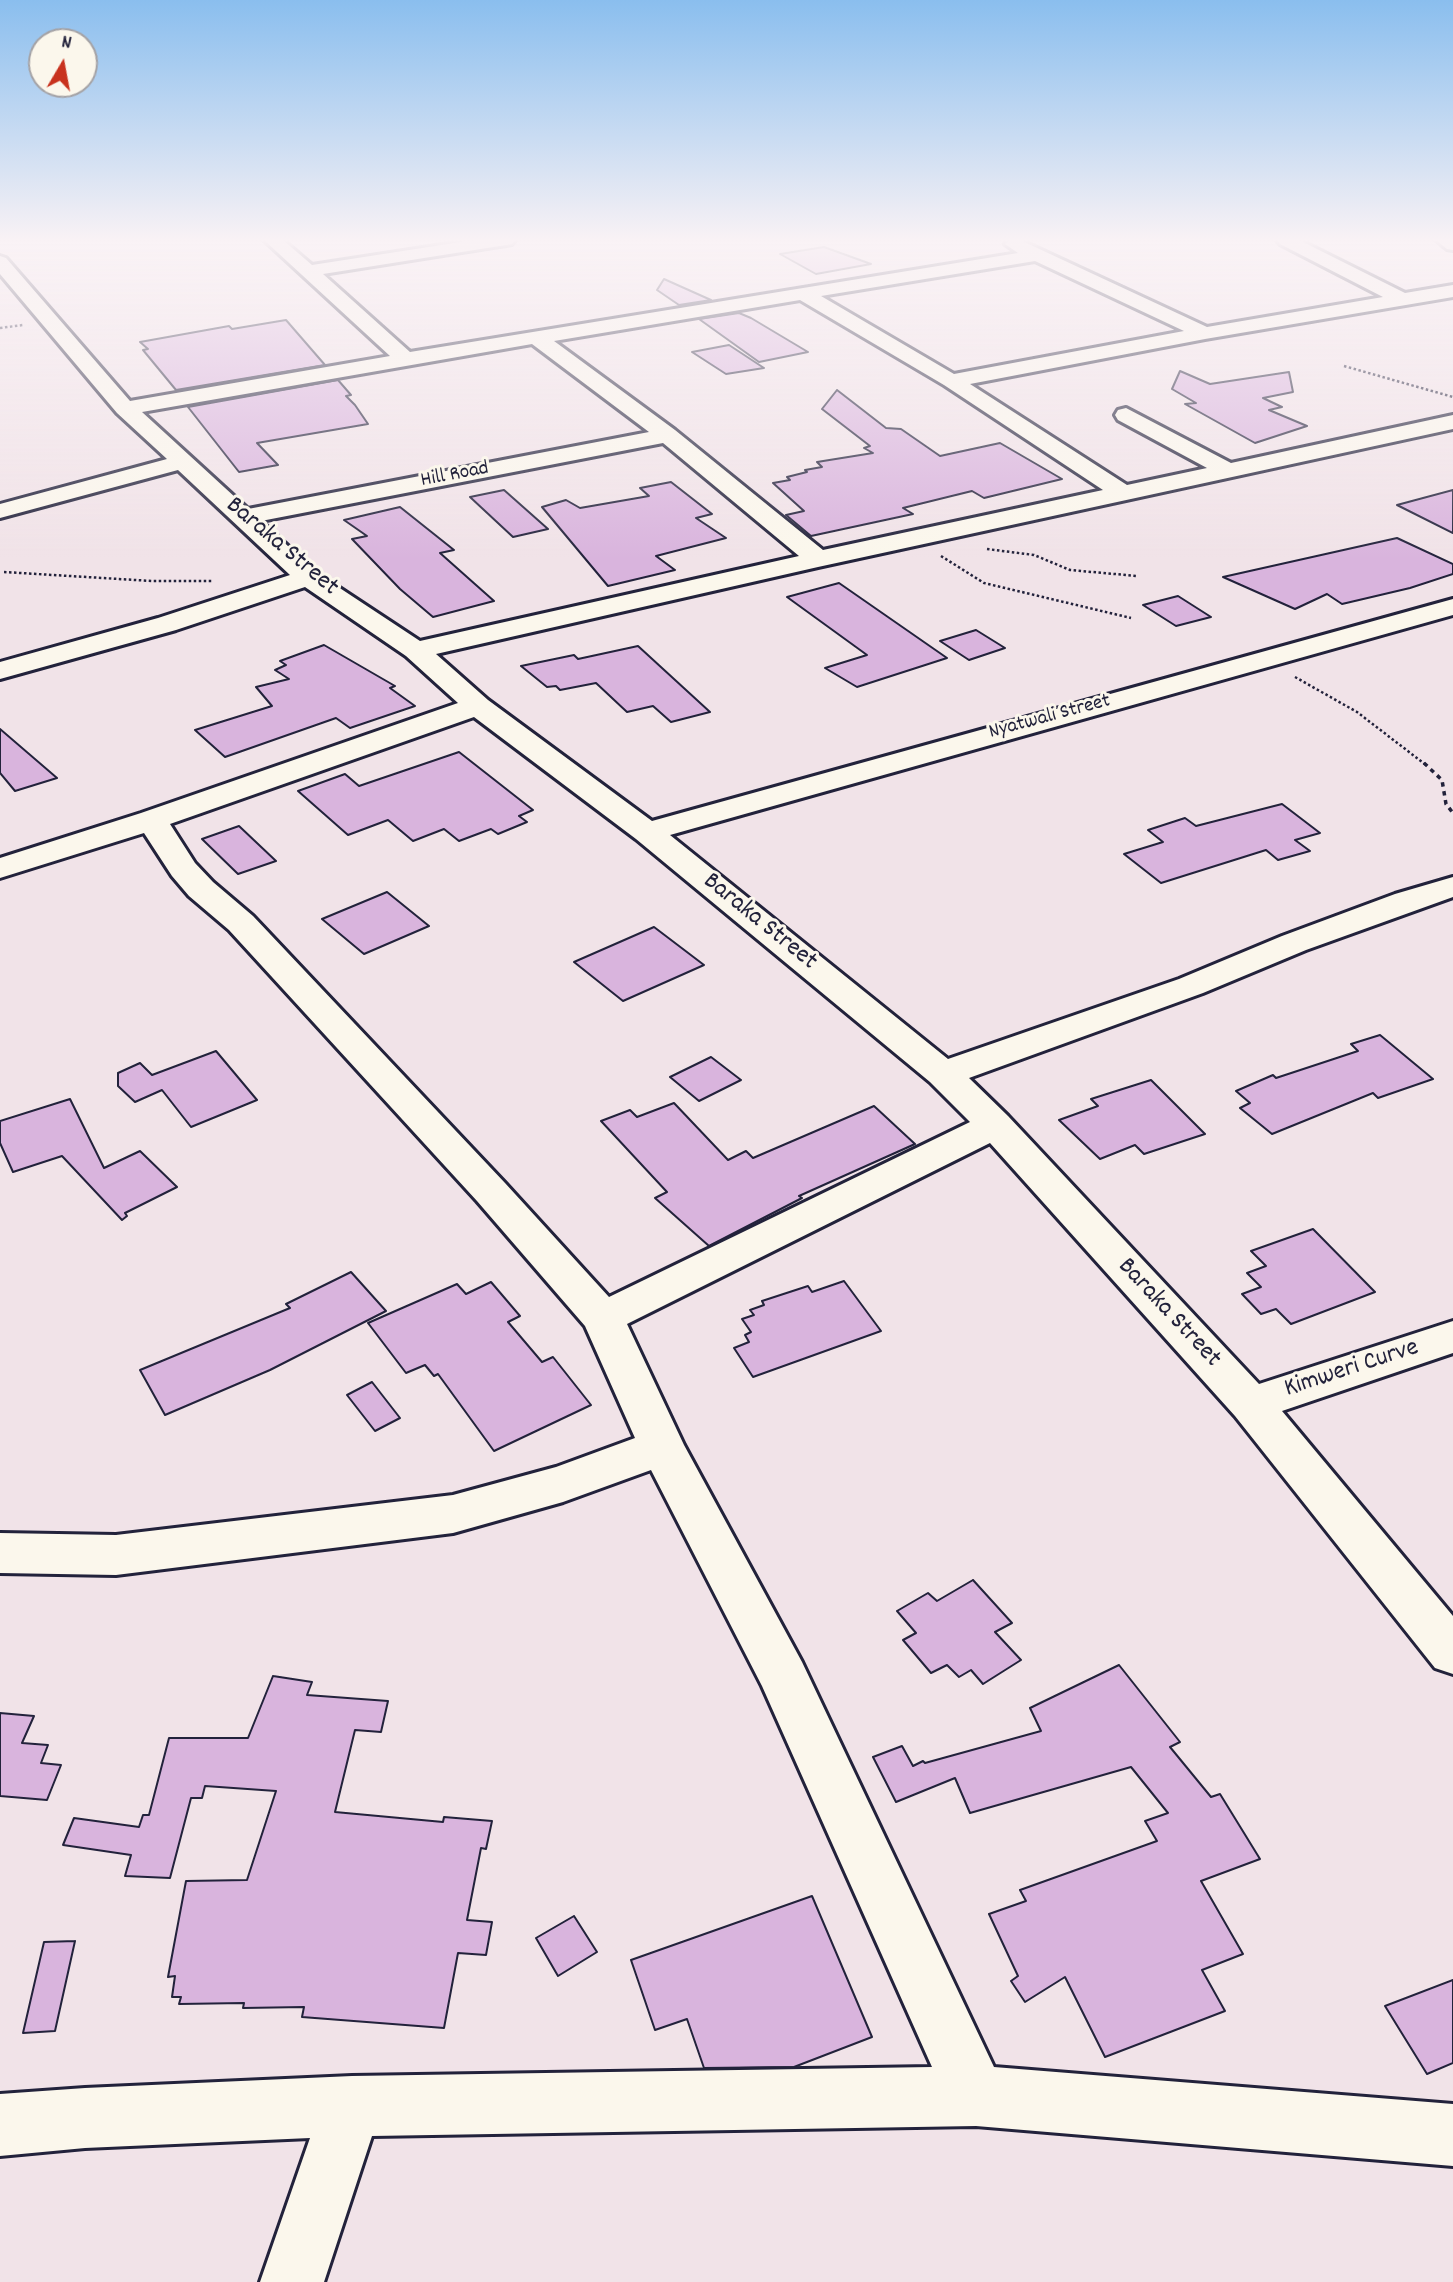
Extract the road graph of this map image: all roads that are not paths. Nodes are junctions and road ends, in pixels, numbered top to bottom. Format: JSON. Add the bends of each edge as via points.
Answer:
{"nodes":[{"id":1,"x":72,"y":346,"type":"edge"},
{"id":2,"x":392,"y":346,"type":"edge"},
{"id":3,"x":484,"y":346,"type":"edge"},
{"id":4,"x":548,"y":346,"type":"edge"},
{"id":5,"x":893,"y":346,"type":"edge"},
{"id":6,"x":1134,"y":346,"type":"edge"},
{"id":7,"x":406,"y":359,"type":"junction"},
{"id":8,"x":951,"y":381,"type":"junction"},
{"id":9,"x":125,"y":408,"type":"junction"},
{"id":10,"x":1126,"y":415,"type":"dead end"},
{"id":11,"x":1453,"y":422,"type":"edge"},
{"id":12,"x":667,"y":435,"type":"junction"},
{"id":13,"x":182,"y":462,"type":"junction"},
{"id":14,"x":1227,"y":470,"type":"junction"},
{"id":15,"x":1121,"y":492,"type":"junction"},
{"id":16,"x":0,"y":511,"type":"edge"},
{"id":17,"x":243,"y":517,"type":"junction"},
{"id":18,"x":818,"y":558,"type":"junction"},
{"id":19,"x":308,"y":578,"type":"junction"},
{"id":20,"x":1453,"y":607,"type":"edge"},
{"id":21,"x":416,"y":650,"type":"junction"},
{"id":22,"x":0,"y":671,"type":"edge"},
{"id":23,"x":478,"y":706,"type":"junction"},
{"id":24,"x":152,"y":820,"type":"junction"},
{"id":25,"x":647,"y":832,"type":"junction"},
{"id":26,"x":0,"y":868,"type":"edge"},
{"id":27,"x":1453,"y":887,"type":"edge"},
{"id":28,"x":943,"y":1074,"type":"junction"},
{"id":29,"x":995,"y":1125,"type":"junction"},
{"id":30,"x":603,"y":1318,"type":"junction"},
{"id":31,"x":1453,"y":1337,"type":"edge"},
{"id":32,"x":1251,"y":1404,"type":"junction"},
{"id":33,"x":662,"y":1447,"type":"junction"},
{"id":34,"x":0,"y":1553,"type":"edge"},
{"id":35,"x":1453,"y":1653,"type":"edge"},
{"id":36,"x":976,"y":2096,"type":"junction"},
{"id":37,"x":352,"y":2106,"type":"junction"},
{"id":38,"x":0,"y":2125,"type":"edge"},
{"id":39,"x":1453,"y":2135,"type":"edge"},
{"id":40,"x":292,"y":2282,"type":"edge"}],
"edges":[{"from":1,"to":9,"type":"street","name":"Baraka Street"},
{"from":2,"to":7,"type":"street"},
{"from":3,"to":7,"type":"street"},
{"from":4,"to":12,"type":"street"},
{"from":5,"to":8,"type":"street"},
{"from":6,"to":8,"type":"street"},
{"from":7,"to":9,"type":"street"},
{"from":8,"to":15,"type":"street"},
{"from":9,"to":13,"type":"street","name":"Baraka Street"},
{"from":10,"to":14,"type":"street"},
{"from":11,"to":14,"type":"street"},
{"from":12,"to":17,"type":"street","name":"Hill Road"},
{"from":12,"to":18,"type":"street"},
{"from":13,"to":16,"type":"street"},
{"from":13,"to":17,"type":"street","name":"Baraka Street"},
{"from":14,"to":15,"type":"street"},
{"from":15,"to":18,"type":"street"},
{"from":17,"to":19,"type":"street","name":"Baraka Street"},
{"from":18,"to":21,"type":"street"},
{"from":19,"to":21,"type":"street","name":"Baraka Street"},
{"from":19,"to":22,"type":"street"},
{"from":20,"to":25,"type":"street","name":"Nyatwali Street"},
{"from":21,"to":23,"type":"street","name":"Baraka Street"},
{"from":23,"to":24,"type":"street"},
{"from":23,"to":25,"type":"street","name":"Baraka Street"},
{"from":24,"to":26,"type":"street"},
{"from":24,"to":30,"type":"street","via":[[183,869],[250,933]]},
{"from":25,"to":28,"type":"street","name":"Baraka Street"},
{"from":27,"to":28,"type":"street"},
{"from":28,"to":29,"type":"street","name":"Baraka Street"},
{"from":29,"to":30,"type":"street"},
{"from":29,"to":32,"type":"street","name":"Baraka Street"},
{"from":30,"to":33,"type":"street"},
{"from":31,"to":32,"type":"street","name":"Kimweri Curve"},
{"from":32,"to":35,"type":"street","name":"Baraka Street"},
{"from":33,"to":34,"type":"street","via":[[563,1484],[453,1514],[116,1555]]},
{"from":33,"to":36,"type":"street","via":[[784,1678]]},
{"from":36,"to":37,"type":"street"},
{"from":36,"to":39,"type":"street"},
{"from":37,"to":38,"type":"street"},
{"from":37,"to":40,"type":"street"}]}
